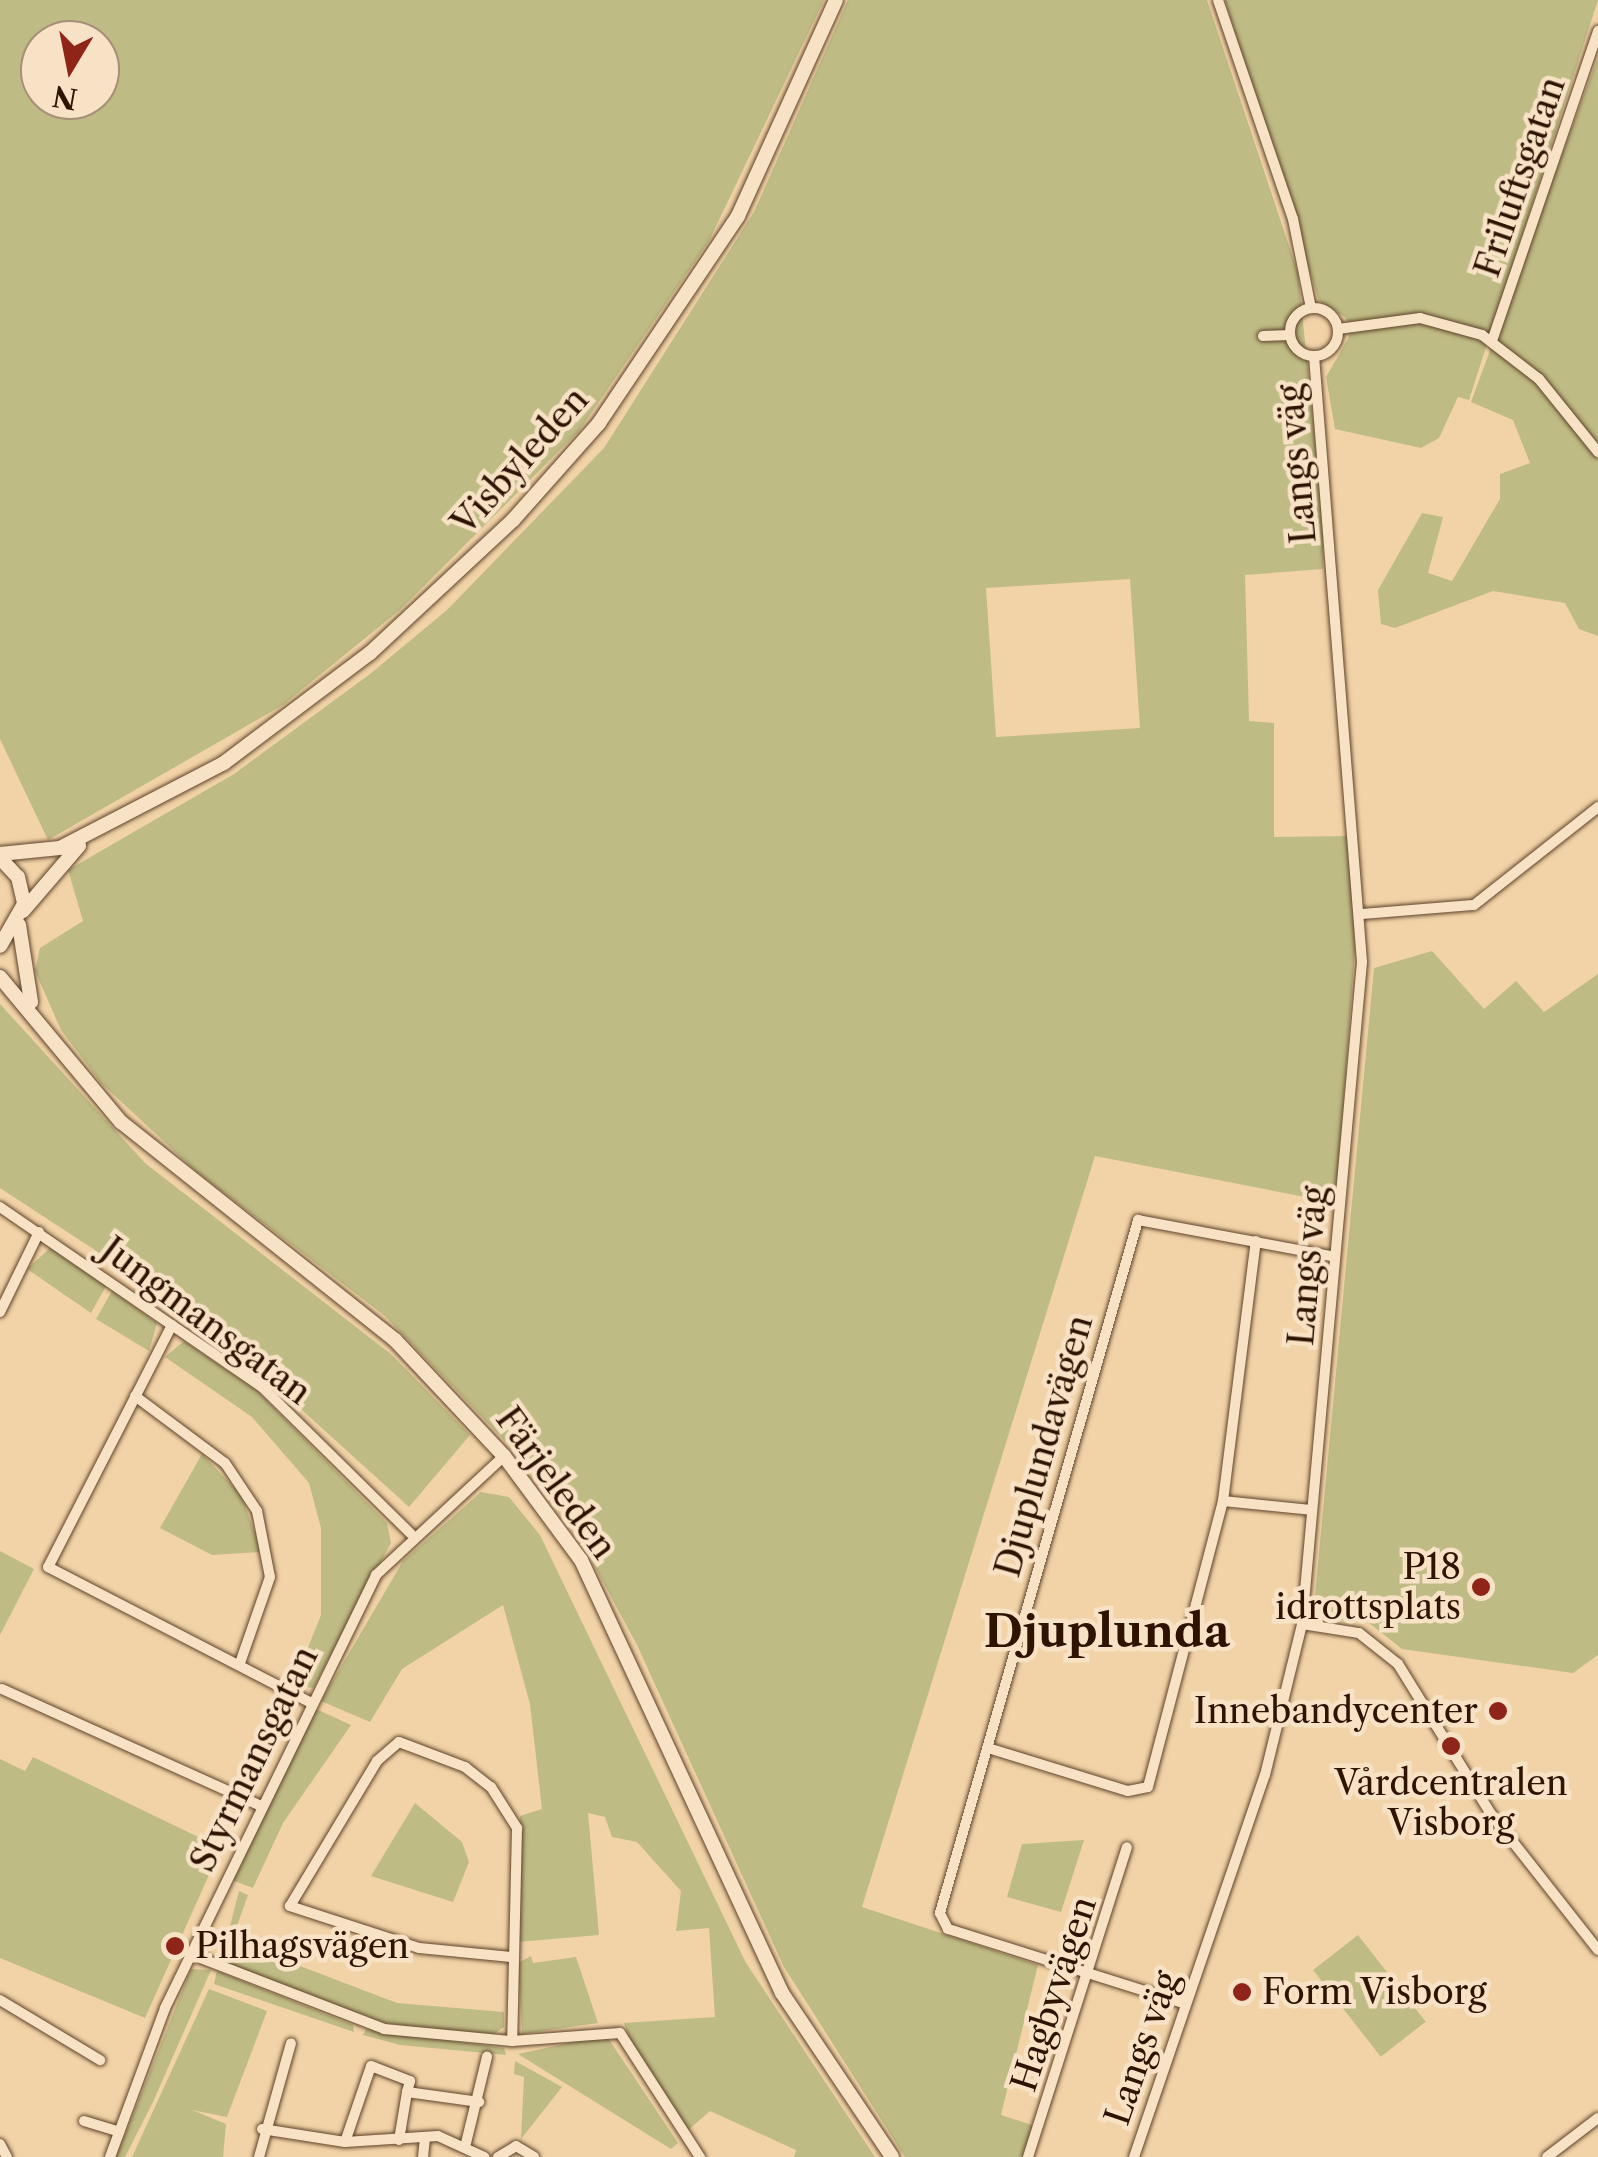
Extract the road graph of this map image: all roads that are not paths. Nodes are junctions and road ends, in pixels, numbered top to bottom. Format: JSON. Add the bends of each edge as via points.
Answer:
{"nodes":[{"id":1,"x":836,"y":0,"type":"edge"},
{"id":2,"x":1218,"y":0,"type":"edge"},
{"id":3,"x":1598,"y":31,"type":"edge"},
{"id":4,"x":1311,"y":308,"type":"junction"},
{"id":5,"x":1338,"y":329,"type":"junction"},
{"id":6,"x":1290,"y":335,"type":"junction"},
{"id":7,"x":1263,"y":336,"type":"dead end"},
{"id":8,"x":1492,"y":341,"type":"junction"},
{"id":9,"x":1314,"y":356,"type":"junction"},
{"id":10,"x":1598,"y":452,"type":"edge"},
{"id":11,"x":1598,"y":807,"type":"edge"},
{"id":12,"x":99,"y":830,"type":"junction"},
{"id":13,"x":0,"y":856,"type":"edge"},
{"id":14,"x":1361,"y":914,"type":"junction"},
{"id":15,"x":21,"y":918,"type":"junction"},
{"id":16,"x":0,"y":946,"type":"edge"},
{"id":17,"x":0,"y":977,"type":"edge"},
{"id":18,"x":40,"y":1020,"type":"junction"},
{"id":19,"x":0,"y":1207,"type":"edge"},
{"id":20,"x":38,"y":1232,"type":"junction"},
{"id":21,"x":1256,"y":1241,"type":"junction"},
{"id":22,"x":1334,"y":1256,"type":"junction"},
{"id":23,"x":1,"y":1308,"type":"edge"},
{"id":24,"x":172,"y":1325,"type":"junction"},
{"id":25,"x":135,"y":1396,"type":"junction"},
{"id":26,"x":504,"y":1456,"type":"junction"},
{"id":27,"x":1223,"y":1501,"type":"junction"},
{"id":28,"x":1311,"y":1510,"type":"junction"},
{"id":29,"x":411,"y":1534,"type":"junction"},
{"id":30,"x":1302,"y":1624,"type":"junction"},
{"id":31,"x":240,"y":1664,"type":"junction"},
{"id":32,"x":2,"y":1689,"type":"dead end"},
{"id":33,"x":312,"y":1703,"type":"junction"},
{"id":34,"x":988,"y":1748,"type":"junction"},
{"id":35,"x":261,"y":1806,"type":"junction"},
{"id":36,"x":1127,"y":1848,"type":"dead end"},
{"id":37,"x":1598,"y":1950,"type":"edge"},
{"id":38,"x":190,"y":1954,"type":"junction"},
{"id":39,"x":510,"y":1957,"type":"junction"},
{"id":40,"x":1091,"y":1973,"type":"junction"},
{"id":41,"x":0,"y":2000,"type":"edge"},
{"id":42,"x":1186,"y":2004,"type":"junction"},
{"id":43,"x":512,"y":2041,"type":"junction"},
{"id":44,"x":291,"y":2043,"type":"dead end"},
{"id":45,"x":488,"y":2056,"type":"dead end"},
{"id":46,"x":100,"y":2060,"type":"dead end"},
{"id":47,"x":407,"y":2092,"type":"junction"},
{"id":48,"x":479,"y":2102,"type":"junction"},
{"id":49,"x":1598,"y":2118,"type":"edge"},
{"id":50,"x":84,"y":2122,"type":"dead end"},
{"id":51,"x":262,"y":2129,"type":"junction"},
{"id":52,"x":118,"y":2132,"type":"junction"},
{"id":53,"x":425,"y":2137,"type":"junction"},
{"id":54,"x":399,"y":2140,"type":"junction"},
{"id":55,"x":345,"y":2142,"type":"junction"},
{"id":56,"x":466,"y":2143,"type":"junction"},
{"id":57,"x":0,"y":2144,"type":"edge"},
{"id":58,"x":7,"y":2157,"type":"edge"},
{"id":59,"x":110,"y":2157,"type":"edge"},
{"id":60,"x":259,"y":2157,"type":"edge"},
{"id":61,"x":423,"y":2157,"type":"edge"},
{"id":62,"x":484,"y":2157,"type":"edge"},
{"id":63,"x":498,"y":2157,"type":"edge"},
{"id":64,"x":534,"y":2157,"type":"edge"},
{"id":65,"x":700,"y":2157,"type":"edge"},
{"id":66,"x":892,"y":2157,"type":"edge"},
{"id":67,"x":1028,"y":2157,"type":"edge"},
{"id":68,"x":1134,"y":2157,"type":"edge"},
{"id":69,"x":1547,"y":2157,"type":"edge"}],
"edges":[{"from":1,"to":12,"type":"main road","name":"Visbyleden","via":[[738,216],[548,484],[310,700],[224,763]]},
{"from":2,"to":4,"type":"street","via":[[1293,219]]},
{"from":3,"to":8,"type":"street","name":"Friluftsgatan"},
{"from":4,"to":5,"type":"street","via":[[1330,314]]},
{"from":4,"to":6,"type":"street","name":"Langs väg","via":[[1295,317]]},
{"from":5,"to":8,"type":"street","via":[[1420,318]]},
{"from":5,"to":9,"type":"street","name":"Langs väg","via":[[1332,348]]},
{"from":6,"to":7,"type":"street"},
{"from":6,"to":9,"type":"street","name":"Langs väg"},
{"from":8,"to":10,"type":"street","via":[[1538,379]]},
{"from":9,"to":14,"type":"street","name":"Langs väg"},
{"from":11,"to":14,"type":"street","via":[[1474,904]]},
{"from":12,"to":13,"type":"main road","name":"Visbyleden","via":[[47,852]]},
{"from":12,"to":15,"type":"main road","name":"Visbyleden","via":[[54,867]]},
{"from":13,"to":15,"type":"main road","name":"Färjeleden","via":[[21,884]]},
{"from":14,"to":22,"type":"street","name":"Langs väg"},
{"from":15,"to":16,"type":"main road","name":"Visbyleden"},
{"from":15,"to":18,"type":"main road","name":"Färjeleden","via":[[20,973]]},
{"from":17,"to":18,"type":"main road","name":"Färjeleden"},
{"from":18,"to":26,"type":"main road","name":"Färjeleden","via":[[121,1122],[395,1340]]},
{"from":19,"to":20,"type":"street","name":"Jungmansgatan"},
{"from":20,"to":23,"type":"street"},
{"from":20,"to":24,"type":"street","name":"Jungmansgatan"},
{"from":21,"to":22,"type":"street","name":"Djuplundavägen"},
{"from":21,"to":27,"type":"street"},
{"from":21,"to":34,"type":"street","name":"Djuplundavägen","via":[[1144,1217],[1132,1230]]},
{"from":22,"to":28,"type":"street","name":"Langs väg"},
{"from":24,"to":25,"type":"street"},
{"from":24,"to":29,"type":"street","name":"Jungmansgatan","via":[[262,1388]]},
{"from":25,"to":31,"type":"street","via":[[225,1463],[257,1511],[270,1578]]},
{"from":25,"to":31,"type":"street","via":[[48,1567]]},
{"from":26,"to":29,"type":"street","name":"Styrmansgatan"},
{"from":26,"to":66,"type":"main road","name":"Färjeleden","via":[[581,1560],[782,1993]]},
{"from":27,"to":28,"type":"street"},
{"from":27,"to":34,"type":"street","via":[[1148,1787],[1128,1791]]},
{"from":28,"to":30,"type":"street","name":"Langs väg"},
{"from":29,"to":33,"type":"street","name":"Styrmansgatan","via":[[376,1575]]},
{"from":30,"to":37,"type":"street","via":[[1359,1633],[1391,1656],[1490,1814]]},
{"from":30,"to":42,"type":"street","name":"Langs väg","via":[[1269,1760]]},
{"from":31,"to":33,"type":"street"},
{"from":32,"to":35,"type":"street"},
{"from":33,"to":35,"type":"street","name":"Styrmansgatan"},
{"from":34,"to":40,"type":"street","name":"Djuplundavägen","via":[[942,1922]]},
{"from":35,"to":38,"type":"street","name":"Styrmansgatan"},
{"from":36,"to":40,"type":"street","name":"Hagbyvägen"},
{"from":38,"to":43,"type":"street","via":[[360,2023]]},
{"from":38,"to":52,"type":"street","name":"Styrmansgatan"},
{"from":39,"to":39,"type":"street","via":[[520,1852],[511,1817],[465,1767],[400,1742],[378,1761],[290,1906],[419,1948]]},
{"from":39,"to":43,"type":"street"},
{"from":40,"to":42,"type":"street","name":"Djuplundavägen"},
{"from":40,"to":67,"type":"street","name":"Hagbyvägen"},
{"from":41,"to":46,"type":"street"},
{"from":42,"to":68,"type":"street","name":"Langs väg"},
{"from":43,"to":65,"type":"street","via":[[620,2034]]},
{"from":44,"to":51,"type":"street"},
{"from":45,"to":48,"type":"street"},
{"from":47,"to":48,"type":"street"},
{"from":47,"to":54,"type":"street"},
{"from":47,"to":55,"type":"street","via":[[410,2081],[371,2066]]},
{"from":48,"to":56,"type":"street"},
{"from":49,"to":69,"type":"street"},
{"from":50,"to":52,"type":"street"},
{"from":51,"to":55,"type":"street"},
{"from":51,"to":60,"type":"street"},
{"from":52,"to":59,"type":"street","name":"Styrmansgatan"},
{"from":53,"to":54,"type":"street"},
{"from":53,"to":56,"type":"street"},
{"from":53,"to":61,"type":"street"},
{"from":54,"to":55,"type":"street"},
{"from":56,"to":62,"type":"street"},
{"from":57,"to":58,"type":"street"},
{"from":63,"to":64,"type":"street","via":[[516,2146]]}]}
